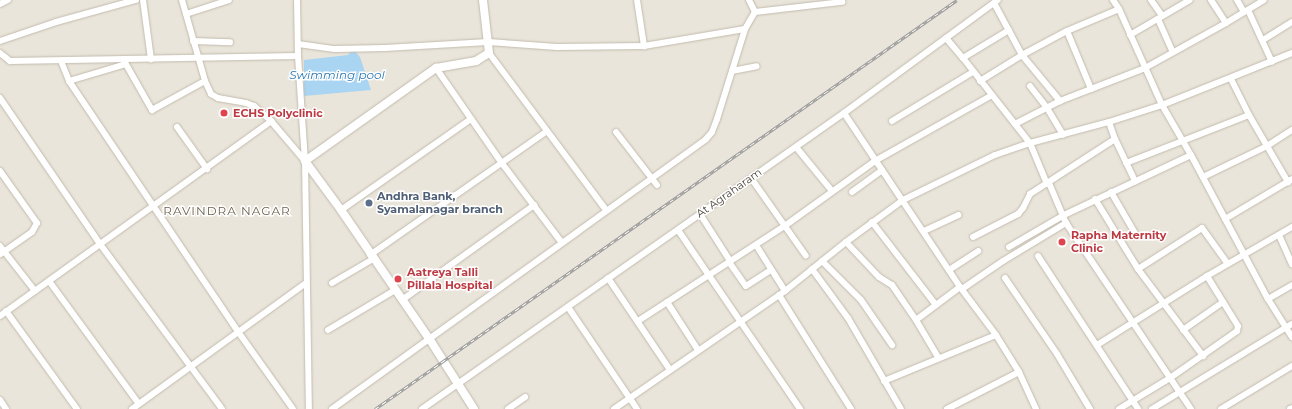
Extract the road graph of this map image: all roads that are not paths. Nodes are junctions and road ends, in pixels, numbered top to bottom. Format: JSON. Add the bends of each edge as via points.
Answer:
{"nodes":[{"id":1,"x":8,"y":0,"type":"edge"},
{"id":2,"x":136,"y":0,"type":"edge"},
{"id":3,"x":143,"y":0,"type":"edge"},
{"id":4,"x":182,"y":0,"type":"edge"},
{"id":5,"x":229,"y":0,"type":"edge"},
{"id":6,"x":297,"y":0,"type":"edge"},
{"id":7,"x":483,"y":0,"type":"edge"},
{"id":8,"x":637,"y":0,"type":"edge"},
{"id":9,"x":749,"y":0,"type":"edge"},
{"id":10,"x":1113,"y":0,"type":"edge"},
{"id":11,"x":1151,"y":0,"type":"edge"},
{"id":12,"x":1190,"y":0,"type":"edge"},
{"id":13,"x":1211,"y":0,"type":"edge"},
{"id":14,"x":1237,"y":0,"type":"edge"},
{"id":15,"x":1264,"y":0,"type":"edge"},
{"id":16,"x":842,"y":2,"type":"dead end"},
{"id":17,"x":996,"y":2,"type":"edge"},
{"id":18,"x":806,"y":3,"type":"edge"},
{"id":19,"x":0,"y":4,"type":"edge"},
{"id":20,"x":1119,"y":9,"type":"junction"},
{"id":21,"x":1246,"y":11,"type":"junction"},
{"id":22,"x":755,"y":12,"type":"junction"},
{"id":23,"x":186,"y":14,"type":"junction"},
{"id":24,"x":1160,"y":18,"type":"junction"},
{"id":25,"x":1292,"y":22,"type":"edge"},
{"id":26,"x":1226,"y":23,"type":"junction"},
{"id":27,"x":745,"y":28,"type":"junction"},
{"id":28,"x":1009,"y":30,"type":"junction"},
{"id":29,"x":1067,"y":31,"type":"junction"},
{"id":30,"x":1130,"y":35,"type":"junction"},
{"id":31,"x":946,"y":38,"type":"junction"},
{"id":32,"x":1263,"y":40,"type":"junction"},
{"id":33,"x":0,"y":41,"type":"edge"},
{"id":34,"x":194,"y":41,"type":"junction"},
{"id":35,"x":230,"y":42,"type":"dead end"},
{"id":36,"x":488,"y":42,"type":"junction"},
{"id":37,"x":298,"y":44,"type":"junction"},
{"id":38,"x":644,"y":46,"type":"junction"},
{"id":39,"x":1173,"y":52,"type":"junction"},
{"id":40,"x":0,"y":53,"type":"edge"},
{"id":41,"x":489,"y":53,"type":"junction"},
{"id":42,"x":1292,"y":53,"type":"edge"},
{"id":43,"x":1022,"y":55,"type":"junction"},
{"id":44,"x":298,"y":56,"type":"junction"},
{"id":45,"x":150,"y":58,"type":"junction"},
{"id":46,"x":198,"y":58,"type":"junction"},
{"id":47,"x":963,"y":58,"type":"junction"},
{"id":48,"x":61,"y":61,"type":"junction"},
{"id":49,"x":125,"y":61,"type":"junction"},
{"id":50,"x":1272,"y":62,"type":"junction"},
{"id":51,"x":757,"y":66,"type":"dead end"},
{"id":52,"x":436,"y":68,"type":"junction"},
{"id":53,"x":1145,"y":68,"type":"junction"},
{"id":54,"x":732,"y":70,"type":"junction"},
{"id":55,"x":973,"y":72,"type":"junction"},
{"id":56,"x":1231,"y":79,"type":"junction"},
{"id":57,"x":980,"y":80,"type":"junction"},
{"id":58,"x":69,"y":81,"type":"junction"},
{"id":59,"x":205,"y":81,"type":"junction"},
{"id":60,"x":1030,"y":86,"type":"dead end"},
{"id":61,"x":1091,"y":89,"type":"junction"},
{"id":62,"x":992,"y":95,"type":"junction"},
{"id":63,"x":0,"y":98,"type":"edge"},
{"id":64,"x":1060,"y":101,"type":"junction"},
{"id":65,"x":1162,"y":105,"type":"junction"},
{"id":66,"x":1047,"y":108,"type":"junction"},
{"id":67,"x":844,"y":112,"type":"junction"},
{"id":68,"x":1249,"y":115,"type":"junction"},
{"id":69,"x":471,"y":119,"type":"junction"},
{"id":70,"x":271,"y":121,"type":"junction"},
{"id":71,"x":892,"y":121,"type":"dead end"},
{"id":72,"x":1109,"y":122,"type":"junction"},
{"id":73,"x":1015,"y":124,"type":"junction"},
{"id":74,"x":177,"y":127,"type":"dead end"},
{"id":75,"x":1292,"y":130,"type":"edge"},
{"id":76,"x":547,"y":131,"type":"junction"},
{"id":77,"x":616,"y":132,"type":"dead end"},
{"id":78,"x":1063,"y":135,"type":"junction"},
{"id":79,"x":1115,"y":139,"type":"junction"},
{"id":80,"x":1183,"y":141,"type":"junction"},
{"id":81,"x":1030,"y":143,"type":"junction"},
{"id":82,"x":1267,"y":146,"type":"junction"},
{"id":83,"x":796,"y":147,"type":"junction"},
{"id":84,"x":1191,"y":155,"type":"junction"},
{"id":85,"x":875,"y":161,"type":"junction"},
{"id":86,"x":304,"y":162,"type":"junction"},
{"id":87,"x":501,"y":162,"type":"junction"},
{"id":88,"x":1126,"y":163,"type":"junction"},
{"id":89,"x":207,"y":169,"type":"junction"},
{"id":90,"x":882,"y":170,"type":"junction"},
{"id":91,"x":0,"y":171,"type":"edge"},
{"id":92,"x":652,"y":177,"type":"junction"},
{"id":93,"x":1203,"y":177,"type":"junction"},
{"id":94,"x":752,"y":178,"type":"junction"},
{"id":95,"x":3,"y":180,"type":"edge"},
{"id":96,"x":1290,"y":180,"type":"edge"},
{"id":97,"x":1135,"y":182,"type":"junction"},
{"id":98,"x":1048,"y":183,"type":"junction"},
{"id":99,"x":657,"y":185,"type":"dead end"},
{"id":100,"x":832,"y":191,"type":"junction"},
{"id":101,"x":852,"y":192,"type":"dead end"},
{"id":102,"x":1111,"y":192,"type":"junction"},
{"id":103,"x":1096,"y":199,"type":"junction"},
{"id":104,"x":903,"y":200,"type":"junction"},
{"id":105,"x":154,"y":206,"type":"junction"},
{"id":106,"x":534,"y":206,"type":"junction"},
{"id":107,"x":341,"y":210,"type":"junction"},
{"id":108,"x":606,"y":210,"type":"junction"},
{"id":109,"x":700,"y":214,"type":"junction"},
{"id":110,"x":959,"y":215,"type":"dead end"},
{"id":111,"x":1064,"y":215,"type":"junction"},
{"id":112,"x":1225,"y":219,"type":"junction"},
{"id":113,"x":872,"y":222,"type":"junction"},
{"id":114,"x":1066,"y":223,"type":"junction"},
{"id":115,"x":786,"y":225,"type":"junction"},
{"id":116,"x":1292,"y":227,"type":"edge"},
{"id":117,"x":678,"y":230,"type":"junction"},
{"id":118,"x":924,"y":230,"type":"junction"},
{"id":119,"x":1135,"y":233,"type":"dead end"},
{"id":120,"x":1279,"y":235,"type":"junction"},
{"id":121,"x":973,"y":237,"type":"dead end"},
{"id":122,"x":846,"y":242,"type":"junction"},
{"id":123,"x":562,"y":243,"type":"junction"},
{"id":124,"x":100,"y":244,"type":"junction"},
{"id":125,"x":756,"y":245,"type":"junction"},
{"id":126,"x":1010,"y":247,"type":"dead end"},
{"id":127,"x":1,"y":251,"type":"edge"},
{"id":128,"x":978,"y":251,"type":"dead end"},
{"id":129,"x":1244,"y":255,"type":"junction"},
{"id":130,"x":806,"y":256,"type":"dead end"},
{"id":131,"x":1038,"y":256,"type":"dead end"},
{"id":132,"x":372,"y":257,"type":"junction"},
{"id":133,"x":822,"y":261,"type":"junction"},
{"id":134,"x":730,"y":262,"type":"junction"},
{"id":135,"x":1228,"y":264,"type":"junction"},
{"id":136,"x":1292,"y":264,"type":"edge"},
{"id":137,"x":812,"y":268,"type":"junction"},
{"id":138,"x":1138,"y":269,"type":"junction"},
{"id":139,"x":771,"y":270,"type":"junction"},
{"id":140,"x":949,"y":270,"type":"junction"},
{"id":141,"x":710,"y":276,"type":"junction"},
{"id":142,"x":1207,"y":276,"type":"junction"},
{"id":143,"x":608,"y":278,"type":"junction"},
{"id":144,"x":1005,"y":278,"type":"dead end"},
{"id":145,"x":49,"y":281,"type":"junction"},
{"id":146,"x":306,"y":282,"type":"junction"},
{"id":147,"x":332,"y":282,"type":"dead end"},
{"id":148,"x":1292,"y":285,"type":"edge"},
{"id":149,"x":961,"y":288,"type":"junction"},
{"id":150,"x":395,"y":290,"type":"junction"},
{"id":151,"x":35,"y":291,"type":"junction"},
{"id":152,"x":782,"y":293,"type":"junction"},
{"id":153,"x":1268,"y":299,"type":"junction"},
{"id":154,"x":402,"y":300,"type":"junction"},
{"id":155,"x":667,"y":302,"type":"junction"},
{"id":156,"x":1223,"y":302,"type":"junction"},
{"id":157,"x":1163,"y":303,"type":"junction"},
{"id":158,"x":936,"y":305,"type":"junction"},
{"id":159,"x":568,"y":307,"type":"junction"},
{"id":160,"x":6,"y":311,"type":"junction"},
{"id":161,"x":0,"y":316,"type":"edge"},
{"id":162,"x":916,"y":320,"type":"junction"},
{"id":163,"x":638,"y":321,"type":"junction"},
{"id":164,"x":741,"y":321,"type":"junction"},
{"id":165,"x":1133,"y":322,"type":"junction"},
{"id":166,"x":1292,"y":324,"type":"edge"},
{"id":167,"x":1285,"y":328,"type":"junction"},
{"id":168,"x":328,"y":330,"type":"dead end"},
{"id":169,"x":1183,"y":330,"type":"junction"},
{"id":170,"x":239,"y":333,"type":"junction"},
{"id":171,"x":996,"y":335,"type":"junction"},
{"id":172,"x":1292,"y":337,"type":"edge"},
{"id":173,"x":430,"y":340,"type":"junction"},
{"id":174,"x":892,"y":345,"type":"dead end"},
{"id":175,"x":1097,"y":345,"type":"junction"},
{"id":176,"x":698,"y":350,"type":"junction"},
{"id":177,"x":1203,"y":356,"type":"junction"},
{"id":178,"x":938,"y":357,"type":"junction"},
{"id":179,"x":191,"y":366,"type":"junction"},
{"id":180,"x":1292,"y":366,"type":"edge"},
{"id":181,"x":670,"y":370,"type":"junction"},
{"id":182,"x":1020,"y":372,"type":"junction"},
{"id":183,"x":1170,"y":378,"type":"junction"},
{"id":184,"x":884,"y":381,"type":"junction"},
{"id":185,"x":458,"y":383,"type":"junction"},
{"id":186,"x":1179,"y":391,"type":"junction"},
{"id":187,"x":525,"y":398,"type":"dead end"},
{"id":188,"x":629,"y":398,"type":"junction"},
{"id":189,"x":0,"y":400,"type":"edge"},
{"id":190,"x":1133,"y":401,"type":"junction"},
{"id":191,"x":139,"y":404,"type":"junction"},
{"id":192,"x":6,"y":409,"type":"edge"},
{"id":193,"x":78,"y":409,"type":"edge"},
{"id":194,"x":132,"y":409,"type":"edge"},
{"id":195,"x":222,"y":409,"type":"edge"},
{"id":196,"x":293,"y":409,"type":"edge"},
{"id":197,"x":309,"y":409,"type":"edge"},
{"id":198,"x":332,"y":409,"type":"edge"},
{"id":199,"x":422,"y":409,"type":"edge"},
{"id":200,"x":474,"y":409,"type":"edge"},
{"id":201,"x":508,"y":409,"type":"edge"},
{"id":202,"x":614,"y":409,"type":"edge"},
{"id":203,"x":637,"y":409,"type":"edge"},
{"id":204,"x":800,"y":409,"type":"edge"},
{"id":205,"x":851,"y":409,"type":"edge"},
{"id":206,"x":901,"y":409,"type":"edge"},
{"id":207,"x":947,"y":409,"type":"edge"},
{"id":208,"x":1036,"y":409,"type":"edge"},
{"id":209,"x":1090,"y":409,"type":"edge"},
{"id":210,"x":1119,"y":409,"type":"edge"},
{"id":211,"x":1138,"y":409,"type":"edge"},
{"id":212,"x":1152,"y":409,"type":"edge"},
{"id":213,"x":1190,"y":409,"type":"edge"},
{"id":214,"x":1221,"y":409,"type":"edge"}],
"edges":[{"from":1,"to":19,"type":"street"},
{"from":2,"to":33,"type":"street","via":[[56,22]]},
{"from":3,"to":45,"type":"street"},
{"from":4,"to":23,"type":"street"},
{"from":5,"to":23,"type":"street"},
{"from":6,"to":37,"type":"street"},
{"from":7,"to":36,"type":"street"},
{"from":8,"to":38,"type":"street"},
{"from":9,"to":22,"type":"street"},
{"from":10,"to":20,"type":"street"},
{"from":11,"to":24,"type":"street"},
{"from":12,"to":24,"type":"street"},
{"from":13,"to":26,"type":"street"},
{"from":14,"to":21,"type":"street"},
{"from":15,"to":21,"type":"street"},
{"from":16,"to":18,"type":"street"},
{"from":17,"to":28,"type":"street"},
{"from":17,"to":31,"type":"street","name":"At Agraharam"},
{"from":18,"to":22,"type":"street"},
{"from":20,"to":29,"type":"street"},
{"from":20,"to":30,"type":"street"},
{"from":21,"to":26,"type":"street"},
{"from":21,"to":32,"type":"street"},
{"from":22,"to":27,"type":"street"},
{"from":23,"to":34,"type":"street"},
{"from":24,"to":30,"type":"street"},
{"from":24,"to":39,"type":"street"},
{"from":25,"to":32,"type":"street"},
{"from":26,"to":39,"type":"street"},
{"from":27,"to":38,"type":"street"},
{"from":27,"to":54,"type":"street"},
{"from":28,"to":43,"type":"street"},
{"from":28,"to":47,"type":"street"},
{"from":29,"to":43,"type":"street"},
{"from":29,"to":61,"type":"street"},
{"from":30,"to":53,"type":"street"},
{"from":31,"to":47,"type":"street"},
{"from":31,"to":67,"type":"street","name":"At Agraharam"},
{"from":32,"to":50,"type":"street"},
{"from":34,"to":35,"type":"street"},
{"from":34,"to":46,"type":"street"},
{"from":36,"to":37,"type":"street","via":[[336,49]]},
{"from":36,"to":38,"type":"street","via":[[558,47]]},
{"from":36,"to":41,"type":"street"},
{"from":37,"to":44,"type":"street"},
{"from":39,"to":53,"type":"street"},
{"from":40,"to":48,"type":"street","via":[[10,61]]},
{"from":41,"to":52,"type":"street","via":[[476,61]]},
{"from":41,"to":76,"type":"street"},
{"from":42,"to":50,"type":"street"},
{"from":43,"to":57,"type":"street"},
{"from":43,"to":64,"type":"street"},
{"from":44,"to":46,"type":"street"},
{"from":44,"to":86,"type":"street"},
{"from":45,"to":46,"type":"street"},
{"from":45,"to":49,"type":"street"},
{"from":46,"to":59,"type":"street"},
{"from":47,"to":55,"type":"street"},
{"from":48,"to":49,"type":"street"},
{"from":48,"to":58,"type":"street"},
{"from":49,"to":58,"type":"street"},
{"from":49,"to":59,"type":"street","via":[[152,110]]},
{"from":50,"to":56,"type":"street"},
{"from":51,"to":54,"type":"street"},
{"from":52,"to":69,"type":"street"},
{"from":52,"to":86,"type":"street"},
{"from":53,"to":61,"type":"street"},
{"from":53,"to":65,"type":"street"},
{"from":54,"to":92,"type":"street","via":[[712,132]]},
{"from":55,"to":57,"type":"street"},
{"from":55,"to":71,"type":"street"},
{"from":56,"to":65,"type":"street"},
{"from":56,"to":68,"type":"street"},
{"from":57,"to":62,"type":"street"},
{"from":58,"to":105,"type":"street"},
{"from":59,"to":70,"type":"street","via":[[212,94],[218,98],[254,106]]},
{"from":60,"to":66,"type":"street"},
{"from":61,"to":64,"type":"street"},
{"from":62,"to":73,"type":"street"},
{"from":62,"to":85,"type":"street"},
{"from":63,"to":124,"type":"street"},
{"from":64,"to":66,"type":"street"},
{"from":65,"to":72,"type":"street"},
{"from":65,"to":80,"type":"street"},
{"from":66,"to":73,"type":"street"},
{"from":66,"to":78,"type":"street"},
{"from":67,"to":83,"type":"street","name":"At Agraharam"},
{"from":67,"to":85,"type":"street"},
{"from":68,"to":80,"type":"street"},
{"from":68,"to":82,"type":"street"},
{"from":69,"to":87,"type":"street"},
{"from":69,"to":107,"type":"street"},
{"from":70,"to":86,"type":"street"},
{"from":70,"to":89,"type":"street"},
{"from":72,"to":78,"type":"street"},
{"from":72,"to":79,"type":"street"},
{"from":73,"to":81,"type":"street"},
{"from":74,"to":89,"type":"street"},
{"from":75,"to":82,"type":"street"},
{"from":76,"to":87,"type":"street"},
{"from":76,"to":108,"type":"street"},
{"from":77,"to":92,"type":"street"},
{"from":78,"to":81,"type":"street"},
{"from":79,"to":88,"type":"street"},
{"from":79,"to":98,"type":"street"},
{"from":80,"to":84,"type":"street"},
{"from":80,"to":88,"type":"street"},
{"from":81,"to":98,"type":"street"},
{"from":81,"to":104,"type":"street","via":[[995,155]]},
{"from":82,"to":93,"type":"street"},
{"from":82,"to":96,"type":"street"},
{"from":83,"to":94,"type":"street","name":"At Agraharam"},
{"from":83,"to":100,"type":"street"},
{"from":84,"to":93,"type":"street"},
{"from":84,"to":97,"type":"street"},
{"from":85,"to":90,"type":"street"},
{"from":85,"to":100,"type":"street"},
{"from":86,"to":107,"type":"street"},
{"from":86,"to":146,"type":"street"},
{"from":87,"to":106,"type":"street"},
{"from":87,"to":132,"type":"street"},
{"from":88,"to":97,"type":"street"},
{"from":89,"to":105,"type":"street"},
{"from":90,"to":101,"type":"street"},
{"from":90,"to":104,"type":"street"},
{"from":91,"to":95,"type":"street"},
{"from":92,"to":99,"type":"street"},
{"from":92,"to":108,"type":"street"},
{"from":93,"to":112,"type":"street"},
{"from":94,"to":109,"type":"street","name":"At Agraharam"},
{"from":94,"to":115,"type":"street"},
{"from":95,"to":127,"type":"street","via":[[37,223],[32,232]]},
{"from":96,"to":112,"type":"street"},
{"from":97,"to":102,"type":"street"},
{"from":98,"to":111,"type":"street"},
{"from":98,"to":121,"type":"street","via":[[1030,194],[1018,214]]},
{"from":100,"to":115,"type":"street"},
{"from":102,"to":103,"type":"street"},
{"from":102,"to":119,"type":"street"},
{"from":103,"to":111,"type":"street"},
{"from":103,"to":138,"type":"street"},
{"from":104,"to":113,"type":"street"},
{"from":104,"to":118,"type":"street"},
{"from":105,"to":124,"type":"street"},
{"from":105,"to":170,"type":"street"},
{"from":106,"to":123,"type":"street"},
{"from":106,"to":154,"type":"street"},
{"from":107,"to":132,"type":"street"},
{"from":108,"to":123,"type":"street"},
{"from":109,"to":117,"type":"street","name":"At Agraharam"},
{"from":109,"to":134,"type":"street"},
{"from":110,"to":118,"type":"street"},
{"from":111,"to":114,"type":"street"},
{"from":111,"to":126,"type":"street"},
{"from":112,"to":129,"type":"street"},
{"from":113,"to":122,"type":"street"},
{"from":113,"to":158,"type":"street"},
{"from":114,"to":149,"type":"street"},
{"from":114,"to":165,"type":"street"},
{"from":115,"to":125,"type":"street"},
{"from":115,"to":130,"type":"street"},
{"from":116,"to":120,"type":"street"},
{"from":117,"to":141,"type":"street"},
{"from":117,"to":143,"type":"street","name":"At Agraharam"},
{"from":118,"to":140,"type":"street"},
{"from":120,"to":129,"type":"street"},
{"from":120,"to":136,"type":"street"},
{"from":122,"to":133,"type":"street"},
{"from":122,"to":162,"type":"street","via":[[879,277],[892,285]]},
{"from":123,"to":173,"type":"street"},
{"from":124,"to":145,"type":"street"},
{"from":124,"to":179,"type":"street"},
{"from":125,"to":134,"type":"street"},
{"from":125,"to":139,"type":"street"},
{"from":127,"to":151,"type":"street"},
{"from":128,"to":140,"type":"street"},
{"from":129,"to":135,"type":"street"},
{"from":129,"to":153,"type":"street"},
{"from":131,"to":175,"type":"street"},
{"from":132,"to":147,"type":"street"},
{"from":132,"to":150,"type":"street"},
{"from":133,"to":137,"type":"street"},
{"from":133,"to":174,"type":"street","via":[[861,300]]},
{"from":134,"to":139,"type":"street","via":[[746,286]]},
{"from":134,"to":141,"type":"street"},
{"from":135,"to":138,"type":"street","via":[[1202,228]]},
{"from":135,"to":142,"type":"street"},
{"from":137,"to":152,"type":"street"},
{"from":137,"to":184,"type":"street","via":[[848,318]]},
{"from":138,"to":157,"type":"street"},
{"from":139,"to":152,"type":"street"},
{"from":140,"to":149,"type":"street"},
{"from":141,"to":155,"type":"street"},
{"from":141,"to":164,"type":"street"},
{"from":142,"to":156,"type":"street"},
{"from":142,"to":157,"type":"street"},
{"from":143,"to":159,"type":"street","name":"At Agraharam"},
{"from":143,"to":163,"type":"street"},
{"from":144,"to":209,"type":"street","via":[[1057,354]]},
{"from":145,"to":151,"type":"street"},
{"from":145,"to":191,"type":"street"},
{"from":146,"to":170,"type":"street"},
{"from":146,"to":197,"type":"street"},
{"from":148,"to":153,"type":"street"},
{"from":149,"to":158,"type":"street"},
{"from":149,"to":171,"type":"street"},
{"from":150,"to":154,"type":"street"},
{"from":150,"to":168,"type":"street"},
{"from":151,"to":160,"type":"street"},
{"from":152,"to":164,"type":"street"},
{"from":152,"to":205,"type":"street"},
{"from":153,"to":167,"type":"street"},
{"from":154,"to":173,"type":"street"},
{"from":155,"to":163,"type":"street"},
{"from":155,"to":176,"type":"street"},
{"from":156,"to":169,"type":"street"},
{"from":156,"to":177,"type":"street","via":[[1238,329]]},
{"from":157,"to":165,"type":"street"},
{"from":157,"to":169,"type":"street"},
{"from":158,"to":162,"type":"street"},
{"from":159,"to":185,"type":"street","name":"At Agraharam"},
{"from":159,"to":188,"type":"street"},
{"from":160,"to":161,"type":"street"},
{"from":160,"to":193,"type":"street"},
{"from":162,"to":178,"type":"street"},
{"from":163,"to":181,"type":"street"},
{"from":164,"to":176,"type":"street"},
{"from":164,"to":204,"type":"street"},
{"from":165,"to":175,"type":"street"},
{"from":165,"to":183,"type":"street"},
{"from":166,"to":167,"type":"street"},
{"from":167,"to":172,"type":"street"},
{"from":167,"to":186,"type":"street"},
{"from":169,"to":177,"type":"street"},
{"from":170,"to":179,"type":"street"},
{"from":170,"to":196,"type":"street"},
{"from":171,"to":178,"type":"street"},
{"from":171,"to":182,"type":"street"},
{"from":173,"to":185,"type":"street"},
{"from":173,"to":198,"type":"street"},
{"from":175,"to":190,"type":"street"},
{"from":176,"to":181,"type":"street"},
{"from":177,"to":183,"type":"street"},
{"from":178,"to":184,"type":"street"},
{"from":179,"to":191,"type":"street"},
{"from":179,"to":195,"type":"street"},
{"from":180,"to":214,"type":"street"},
{"from":181,"to":188,"type":"street"},
{"from":182,"to":207,"type":"street"},
{"from":182,"to":208,"type":"street"},
{"from":183,"to":186,"type":"street"},
{"from":183,"to":190,"type":"street"},
{"from":184,"to":206,"type":"street"},
{"from":185,"to":199,"type":"street","name":"At Agraharam"},
{"from":185,"to":200,"type":"street"},
{"from":186,"to":212,"type":"street"},
{"from":186,"to":213,"type":"street"},
{"from":187,"to":201,"type":"street"},
{"from":188,"to":202,"type":"street"},
{"from":188,"to":203,"type":"street"},
{"from":189,"to":192,"type":"street"},
{"from":190,"to":210,"type":"street"},
{"from":190,"to":211,"type":"street"},
{"from":191,"to":194,"type":"street"}]}
